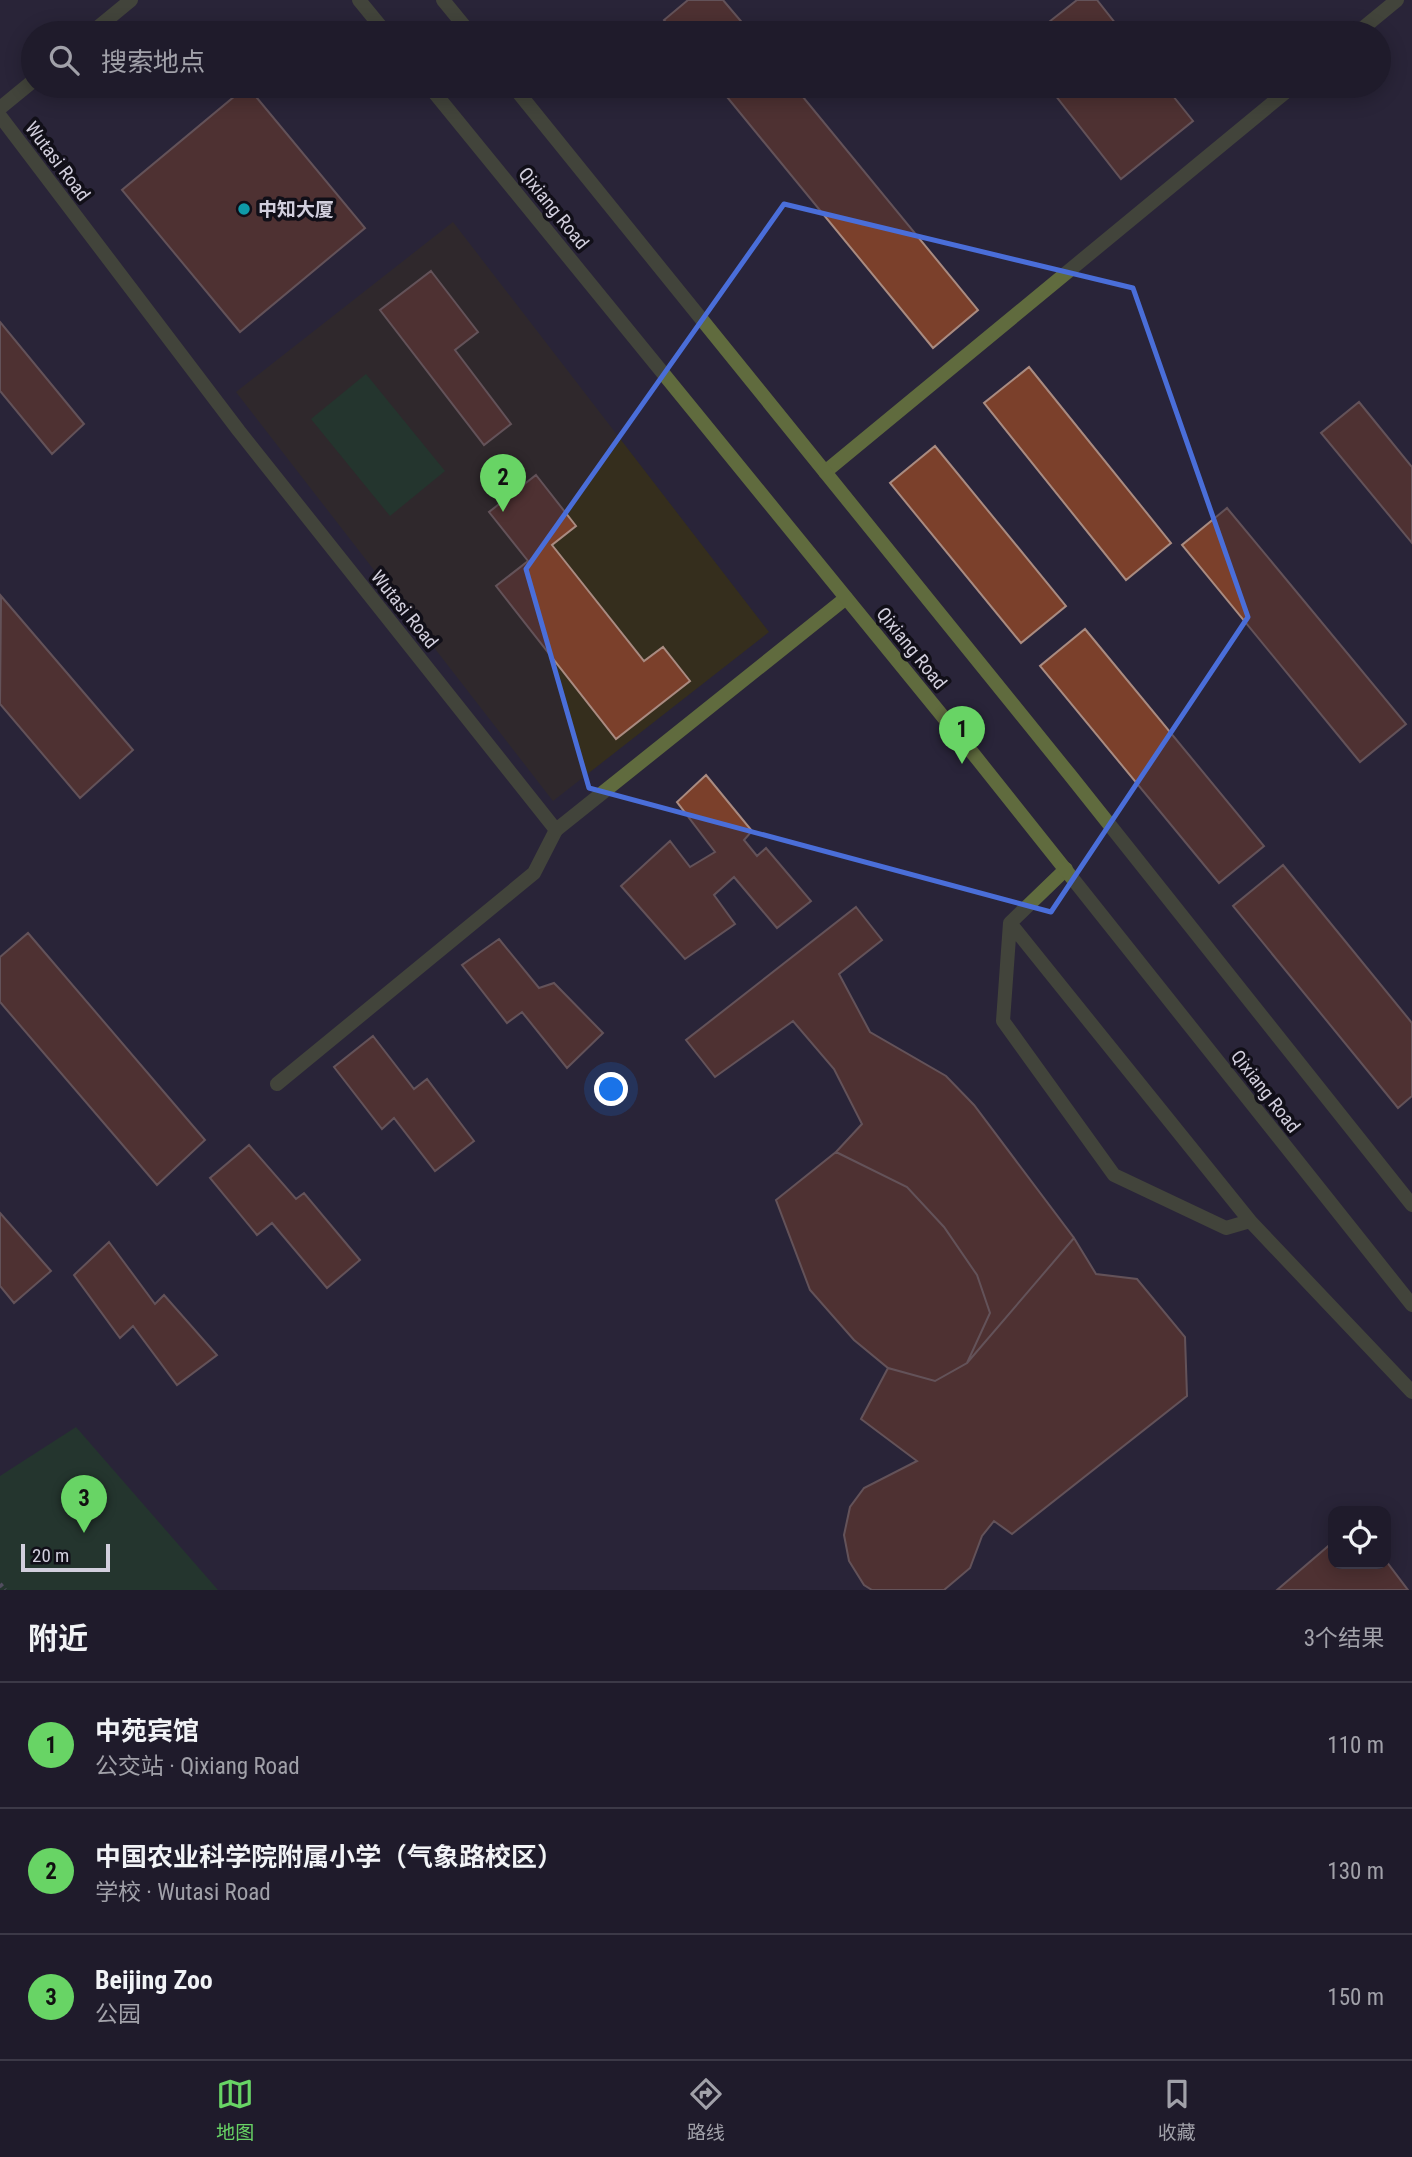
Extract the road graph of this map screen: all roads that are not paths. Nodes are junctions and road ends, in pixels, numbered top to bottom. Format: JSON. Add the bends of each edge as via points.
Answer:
{"nodes":[{"id":1,"x":131,"y":0,"type":"edge"},
{"id":2,"x":359,"y":0,"type":"edge"},
{"id":3,"x":443,"y":0,"type":"edge"},
{"id":4,"x":1397,"y":0,"type":"edge"},
{"id":5,"x":106,"y":21,"type":"edge"},
{"id":6,"x":376,"y":21,"type":"edge"},
{"id":7,"x":460,"y":21,"type":"edge"},
{"id":8,"x":1372,"y":21,"type":"edge"},
{"id":9,"x":21,"y":91,"type":"edge"},
{"id":10,"x":439,"y":98,"type":"edge"},
{"id":11,"x":523,"y":98,"type":"edge"},
{"id":12,"x":1278,"y":98,"type":"edge"},
{"id":13,"x":0,"y":108,"type":"edge"},
{"id":14,"x":0,"y":116,"type":"edge"},
{"id":15,"x":825,"y":472,"type":"junction"},
{"id":16,"x":846,"y":598,"type":"junction"},
{"id":17,"x":556,"y":830,"type":"junction"},
{"id":18,"x":1066,"y":869,"type":"junction"},
{"id":19,"x":1010,"y":923,"type":"junction"},
{"id":20,"x":277,"y":1084,"type":"dead end"},
{"id":21,"x":1412,"y":1205,"type":"edge"},
{"id":22,"x":1250,"y":1220,"type":"junction"},
{"id":23,"x":1412,"y":1304,"type":"edge"},
{"id":24,"x":1412,"y":1392,"type":"edge"}],
"edges":[{"from":1,"to":5,"type":"street"},
{"from":2,"to":6,"type":"street"},
{"from":3,"to":7,"type":"street"},
{"from":4,"to":8,"type":"street"},
{"from":9,"to":13,"type":"street"},
{"from":10,"to":16,"type":"street","name":"Qixiang Road"},
{"from":11,"to":15,"type":"street"},
{"from":12,"to":15,"type":"street"},
{"from":14,"to":17,"type":"street","name":"Wutasi Road","via":[[239,431]]},
{"from":15,"to":21,"type":"street"},
{"from":16,"to":17,"type":"street"},
{"from":16,"to":18,"type":"street","name":"Qixiang Road"},
{"from":17,"to":20,"type":"street","via":[[534,873]]},
{"from":18,"to":19,"type":"street"},
{"from":18,"to":23,"type":"street","name":"Qixiang Road"},
{"from":19,"to":22,"type":"street"},
{"from":19,"to":22,"type":"street","via":[[1003,1021],[1114,1175],[1226,1228]]},
{"from":22,"to":24,"type":"street"}]}
